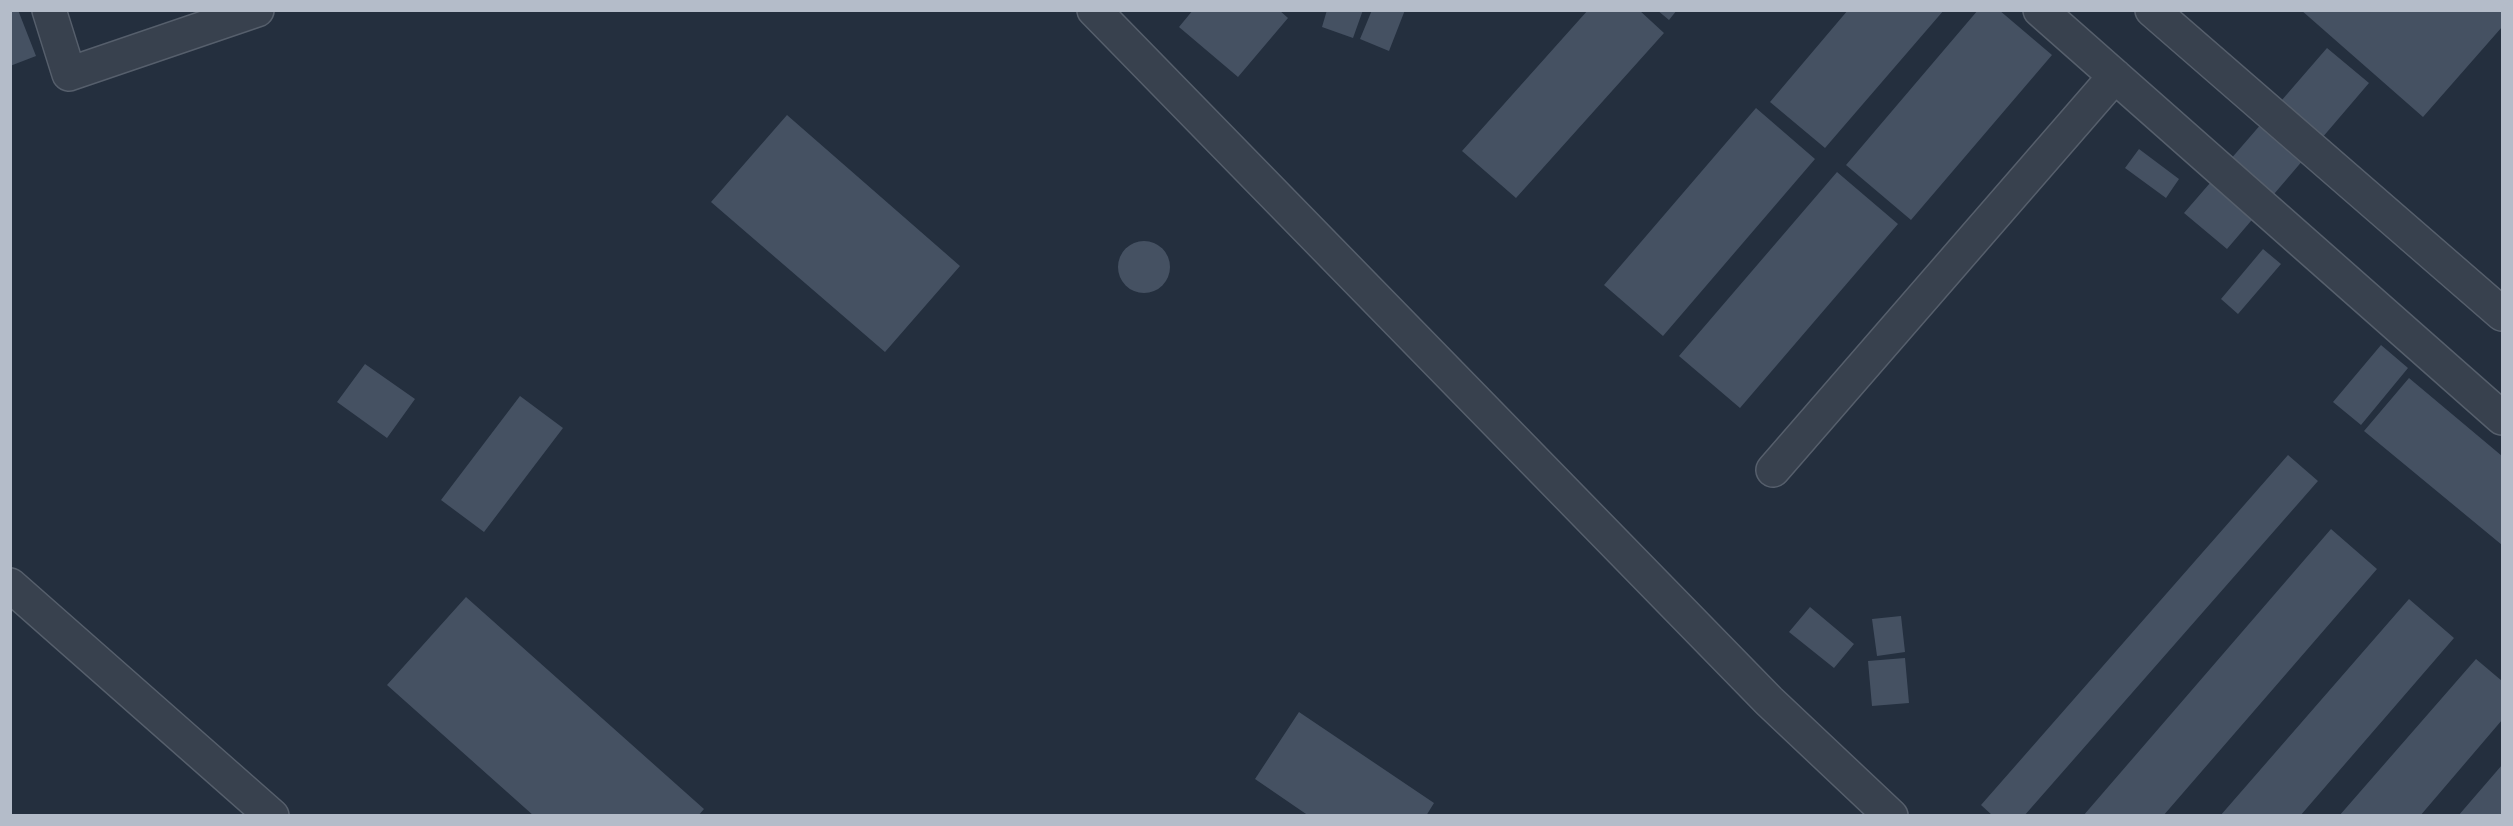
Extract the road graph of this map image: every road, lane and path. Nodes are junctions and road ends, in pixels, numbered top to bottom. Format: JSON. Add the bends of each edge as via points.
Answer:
{"nodes":[{"id":1,"x":49,"y":10,"type":"edge"},
{"id":2,"x":257,"y":10,"type":"edge"},
{"id":3,"x":1094,"y":10,"type":"edge"},
{"id":4,"x":2040,"y":10,"type":"edge"},
{"id":5,"x":2152,"y":10,"type":"edge"},
{"id":6,"x":2115,"y":76,"type":"junction"},
{"id":7,"x":2502,"y":314,"type":"edge"},
{"id":8,"x":2502,"y":418,"type":"edge"},
{"id":9,"x":1773,"y":470,"type":"dead end"},
{"id":10,"x":10,"y":585,"type":"edge"},
{"id":11,"x":272,"y":816,"type":"edge"},
{"id":12,"x":1891,"y":816,"type":"edge"}],
"edges":[{"from":1,"to":2,"type":"street","via":[[69,74]]},
{"from":3,"to":12,"type":"street","via":[[1768,701]]},
{"from":4,"to":6,"type":"street"},
{"from":5,"to":7,"type":"street"},
{"from":6,"to":8,"type":"street"},
{"from":6,"to":9,"type":"street"},
{"from":10,"to":11,"type":"street"}]}
